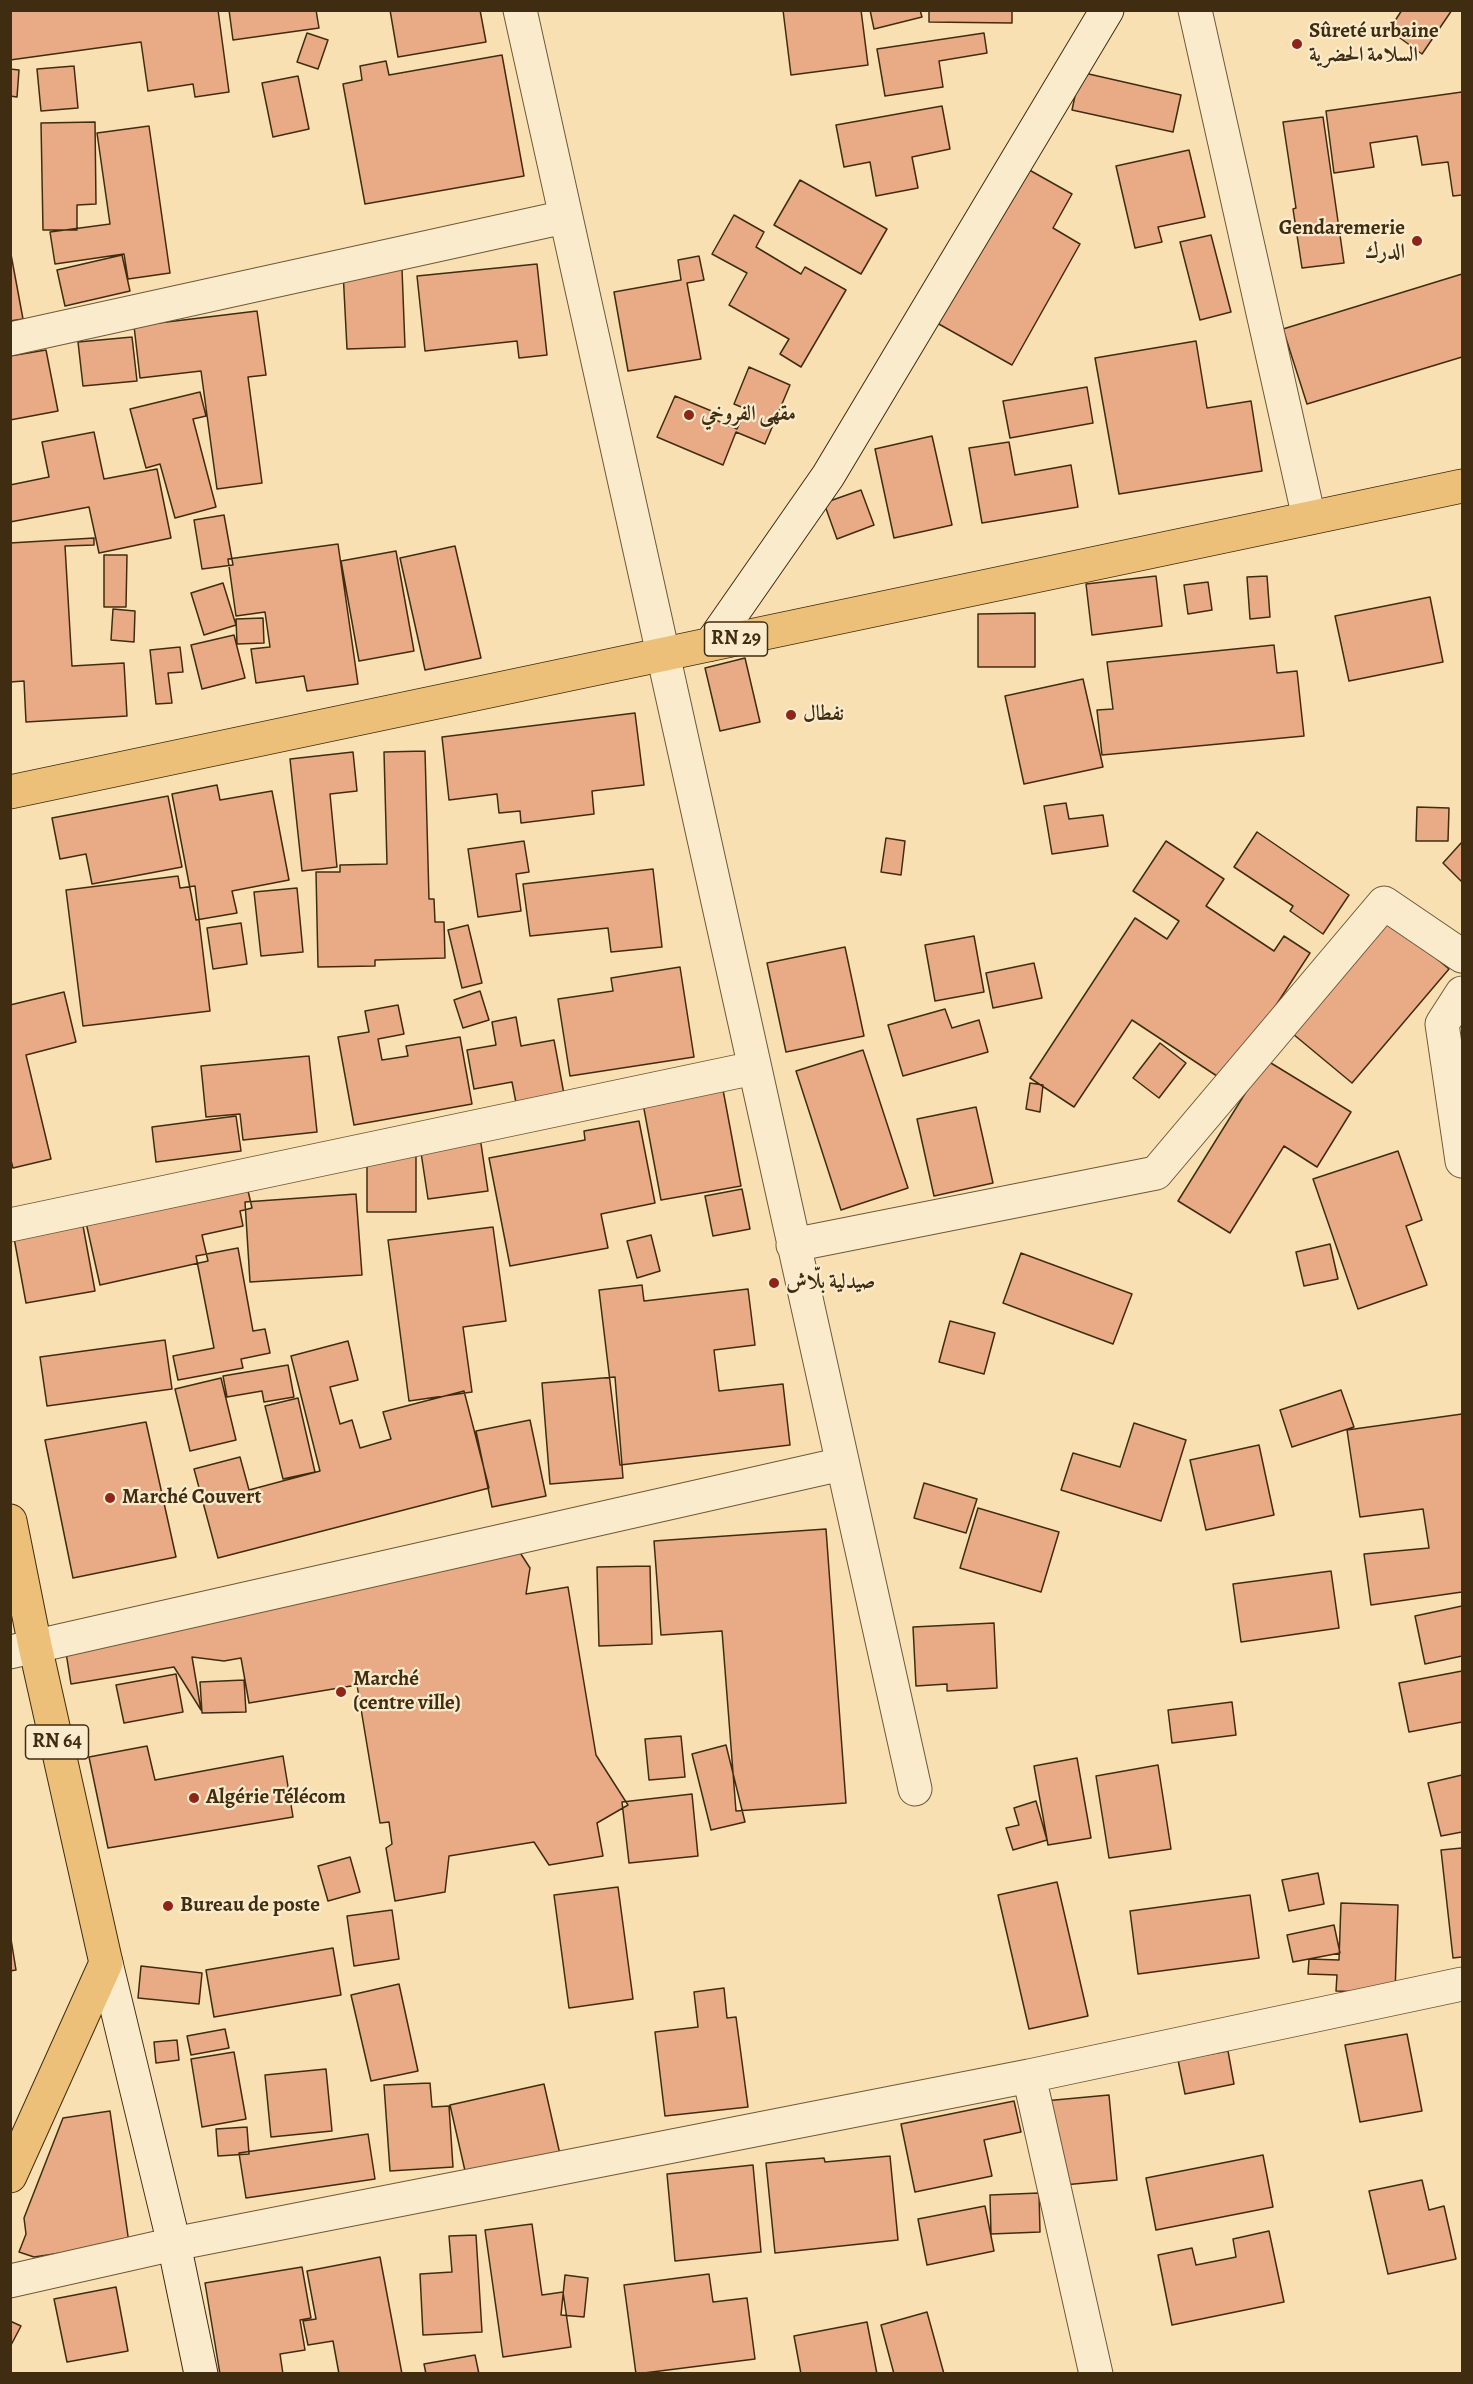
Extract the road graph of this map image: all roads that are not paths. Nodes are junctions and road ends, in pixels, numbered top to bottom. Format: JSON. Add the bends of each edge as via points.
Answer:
{"nodes":[{"id":1,"x":520,"y":10,"type":"edge"},
{"id":2,"x":1107,"y":10,"type":"edge"},
{"id":3,"x":1195,"y":10,"type":"edge"},
{"id":4,"x":565,"y":217,"type":"junction"},
{"id":5,"x":10,"y":339,"type":"edge"},
{"id":6,"x":1462,"y":486,"type":"edge"},
{"id":7,"x":1309,"y":518,"type":"junction"},
{"id":8,"x":711,"y":644,"type":"junction"},
{"id":9,"x":662,"y":655,"type":"junction"},
{"id":10,"x":10,"y":792,"type":"edge"},
{"id":11,"x":1462,"y":956,"type":"edge"},
{"id":12,"x":1462,"y":993,"type":"edge"},
{"id":13,"x":754,"y":1068,"type":"junction"},
{"id":14,"x":1462,"y":1161,"type":"edge"},
{"id":15,"x":10,"y":1225,"type":"edge"},
{"id":16,"x":793,"y":1245,"type":"junction"},
{"id":17,"x":842,"y":1464,"type":"junction"},
{"id":18,"x":10,"y":1521,"type":"edge"},
{"id":19,"x":23,"y":1649,"type":"edge"},
{"id":20,"x":915,"y":1789,"type":"dead end"},
{"id":21,"x":106,"y":1963,"type":"junction"},
{"id":22,"x":1462,"y":1984,"type":"edge"},
{"id":23,"x":1029,"y":2076,"type":"junction"},
{"id":24,"x":10,"y":2176,"type":"edge"},
{"id":25,"x":174,"y":2244,"type":"junction"},
{"id":26,"x":10,"y":2281,"type":"edge"},
{"id":27,"x":201,"y":2373,"type":"edge"},
{"id":28,"x":1096,"y":2373,"type":"edge"}],
"edges":[{"from":1,"to":4,"type":"street"},
{"from":2,"to":8,"type":"street","via":[[828,476]]},
{"from":3,"to":7,"type":"street"},
{"from":4,"to":5,"type":"street"},
{"from":4,"to":9,"type":"street"},
{"from":6,"to":7,"type":"main road","number":"RN 29"},
{"from":7,"to":8,"type":"main road","number":"RN 29"},
{"from":8,"to":9,"type":"main road","number":"RN 29"},
{"from":9,"to":10,"type":"main road","number":"RN 29"},
{"from":9,"to":13,"type":"street"},
{"from":11,"to":16,"type":"street","via":[[1384,903],[1156,1173]]},
{"from":12,"to":14,"type":"street","via":[[1442,1024]]},
{"from":13,"to":15,"type":"street"},
{"from":13,"to":16,"type":"street"},
{"from":16,"to":17,"type":"street"},
{"from":17,"to":19,"type":"street"},
{"from":17,"to":20,"type":"street"},
{"from":18,"to":19,"type":"main road","number":"RN 64"},
{"from":19,"to":21,"type":"main road","number":"RN 64"},
{"from":21,"to":24,"type":"main road"},
{"from":21,"to":25,"type":"street"},
{"from":22,"to":23,"type":"street"},
{"from":23,"to":25,"type":"street"},
{"from":23,"to":28,"type":"street"},
{"from":25,"to":26,"type":"street"},
{"from":25,"to":27,"type":"street"}]}
